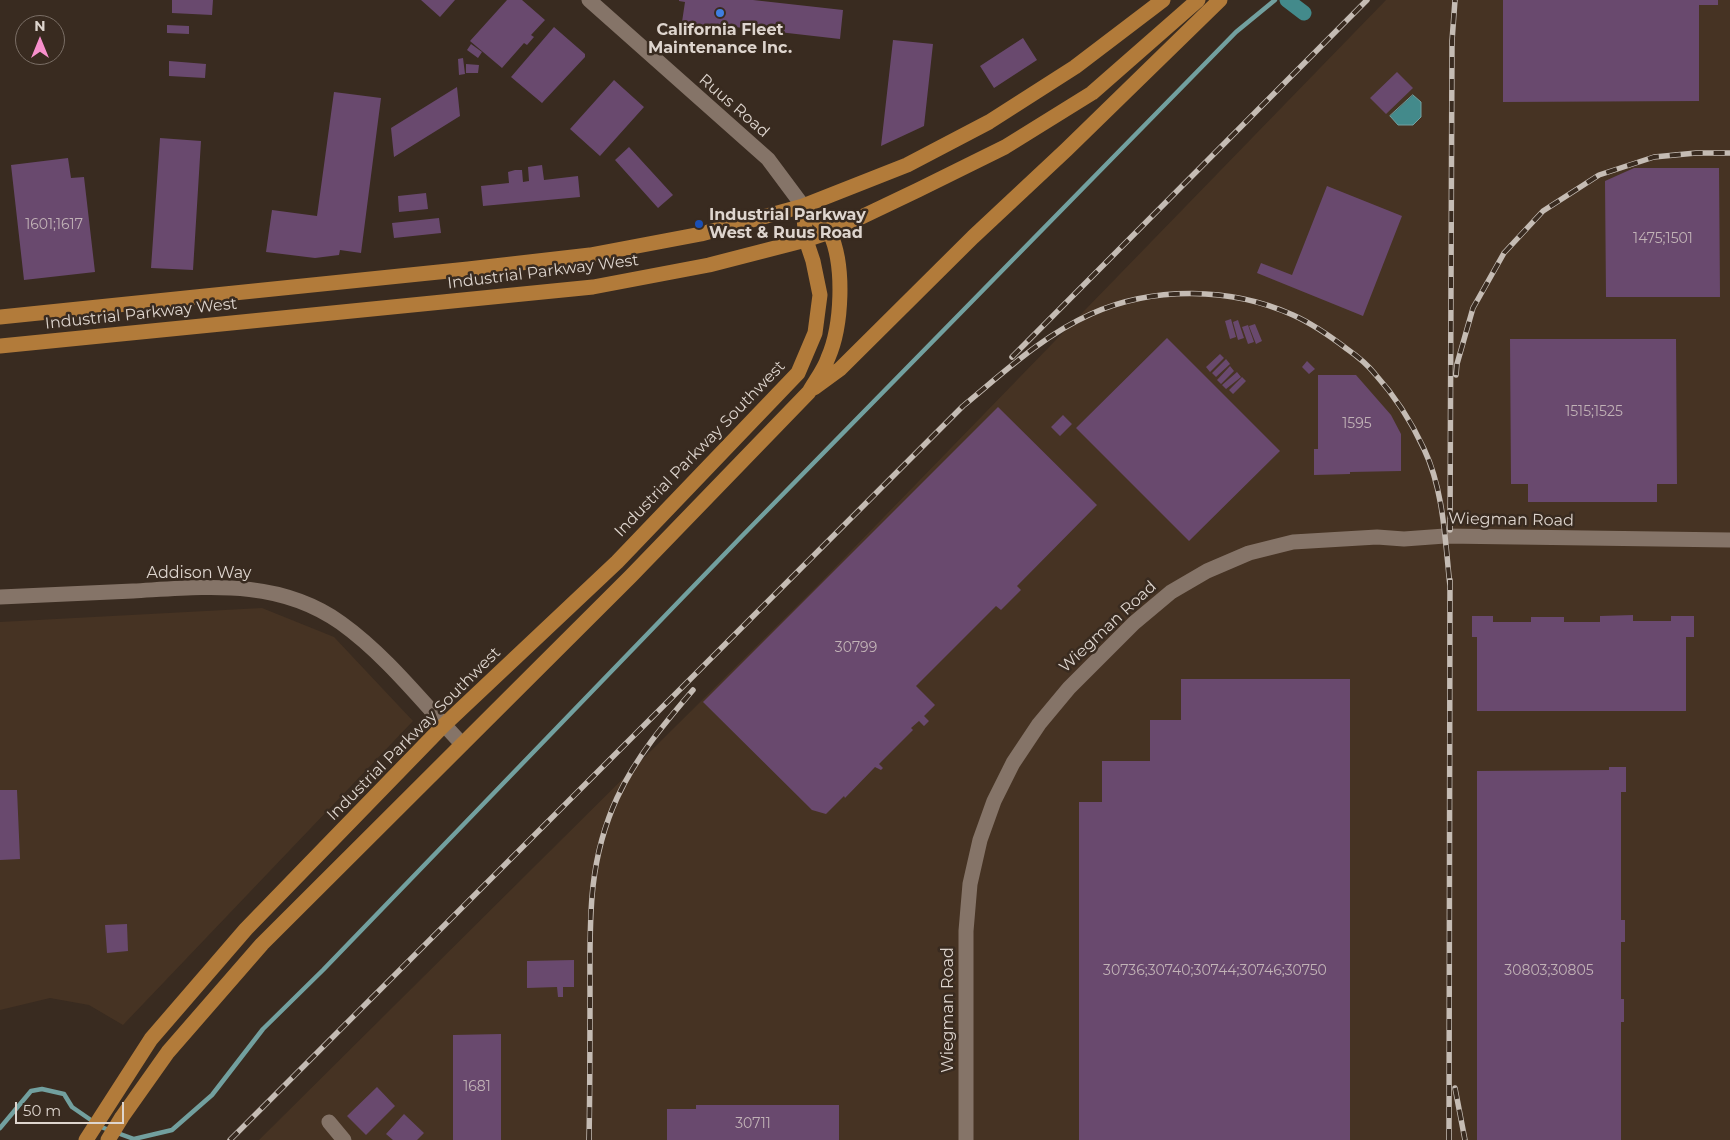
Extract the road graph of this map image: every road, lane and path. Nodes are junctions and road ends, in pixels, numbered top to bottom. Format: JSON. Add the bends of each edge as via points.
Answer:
{"nodes":[{"id":1,"x":589,"y":0,"type":"edge"},
{"id":2,"x":1163,"y":0,"type":"edge"},
{"id":3,"x":1198,"y":0,"type":"edge"},
{"id":4,"x":1220,"y":0,"type":"edge"},
{"id":5,"x":802,"y":206,"type":"junction"},
{"id":6,"x":830,"y":232,"type":"junction"},
{"id":7,"x":806,"y":240,"type":"junction"},
{"id":8,"x":0,"y":317,"type":"edge"},
{"id":9,"x":0,"y":346,"type":"edge"},
{"id":10,"x":809,"y":392,"type":"junction"},
{"id":11,"x":1730,"y":540,"type":"edge"},
{"id":12,"x":0,"y":598,"type":"edge"},
{"id":13,"x":444,"y":725,"type":"junction"},
{"id":14,"x":462,"y":744,"type":"junction"},
{"id":15,"x":329,"y":1122,"type":"dead end"},
{"id":16,"x":86,"y":1140,"type":"edge"},
{"id":17,"x":108,"y":1140,"type":"edge"},
{"id":18,"x":344,"y":1140,"type":"edge"},
{"id":19,"x":966,"y":1140,"type":"edge"}],
"edges":[{"from":1,"to":5,"type":"street","name":"Ruus Road","via":[[768,159]]},
{"from":2,"to":5,"type":"main road","name":"Industrial Parkway West","via":[[1075,67],[989,122],[907,165]]},
{"from":3,"to":6,"type":"main road","name":"Industrial Parkway West","via":[[1092,93],[1005,147]]},
{"from":4,"to":10,"type":"main road","via":[[840,369]]},
{"from":5,"to":6,"type":"main road"},
{"from":5,"to":7,"type":"main road","name":"Industrial Parkway Southwest"},
{"from":5,"to":8,"type":"main road","name":"Industrial Parkway West","via":[[701,234],[590,255]]},
{"from":6,"to":7,"type":"main road","name":"Industrial Parkway West"},
{"from":6,"to":10,"type":"main road","via":[[836,252],[841,296],[838,324],[828,359]]},
{"from":7,"to":9,"type":"main road","name":"Industrial Parkway West","via":[[709,265],[593,287]]},
{"from":7,"to":13,"type":"main road","name":"Industrial Parkway Southwest","via":[[820,295],[815,333],[798,373],[617,562]]},
{"from":10,"to":14,"type":"main road"},
{"from":11,"to":19,"type":"street","name":"Wiegman Road","via":[[1445,536],[1293,542],[1249,553],[1170,592],[1069,688],[1013,763],[994,801],[980,840],[970,884],[966,931]]},
{"from":12,"to":13,"type":"street","name":"Addison Way","via":[[218,587],[261,590],[303,602],[341,623],[374,651]]},
{"from":13,"to":14,"type":"street","name":"Addison Way"},
{"from":13,"to":16,"type":"main road","name":"Industrial Parkway Southwest","via":[[246,929],[151,1039]]},
{"from":14,"to":17,"type":"main road","via":[[262,944],[168,1052]]},
{"from":15,"to":18,"type":"street"}]}
